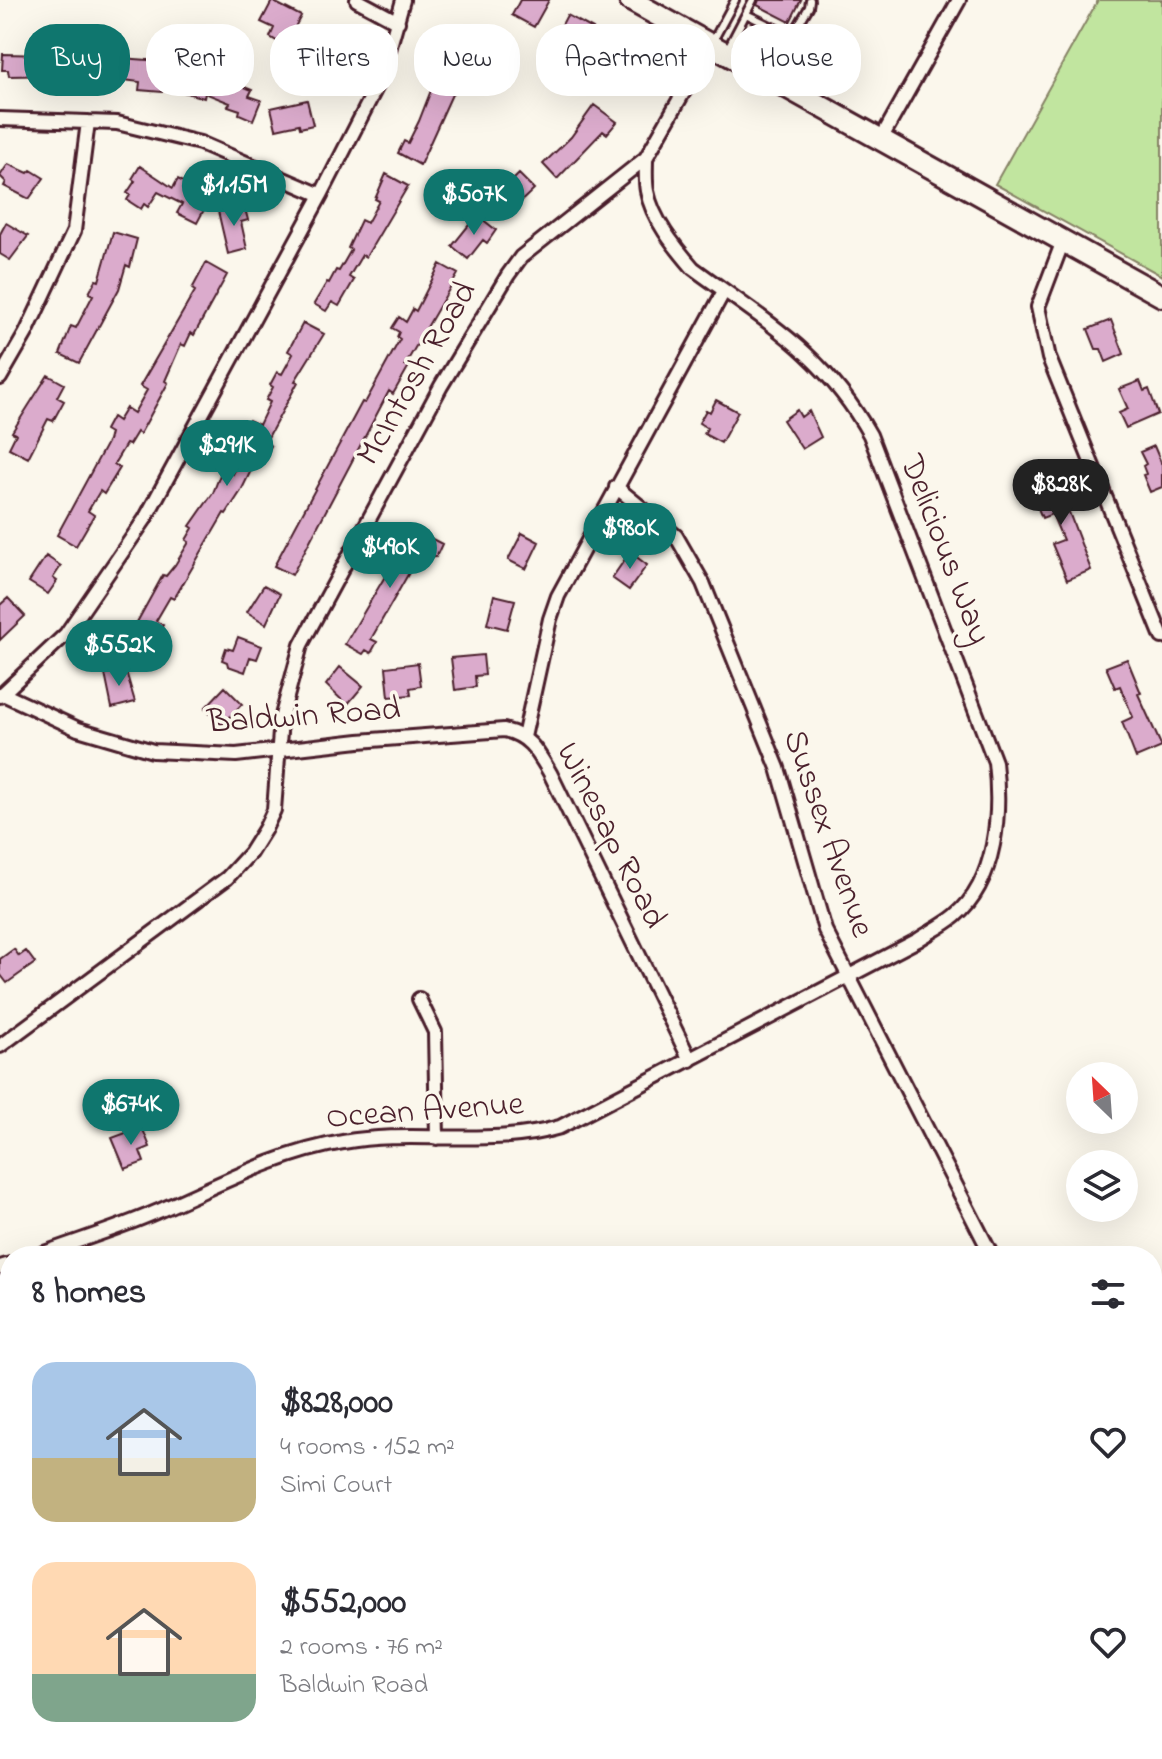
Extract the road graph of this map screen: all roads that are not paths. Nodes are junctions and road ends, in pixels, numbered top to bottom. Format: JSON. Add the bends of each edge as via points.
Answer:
{"nodes":[{"id":1,"x":357,"y":0,"type":"edge"},
{"id":2,"x":403,"y":0,"type":"edge"},
{"id":3,"x":630,"y":0,"type":"edge"},
{"id":4,"x":735,"y":0,"type":"edge"},
{"id":5,"x":753,"y":0,"type":"edge"},
{"id":6,"x":810,"y":0,"type":"edge"},
{"id":7,"x":959,"y":0,"type":"edge"},
{"id":8,"x":746,"y":14,"type":"junction"},
{"id":9,"x":398,"y":22,"type":"junction"},
{"id":10,"x":766,"y":24,"type":"edge"},
{"id":11,"x":797,"y":24,"type":"edge"},
{"id":12,"x":718,"y":49,"type":"junction"},
{"id":13,"x":731,"y":56,"type":"edge"},
{"id":14,"x":804,"y":96,"type":"edge"},
{"id":15,"x":0,"y":119,"type":"edge"},
{"id":16,"x":88,"y":122,"type":"junction"},
{"id":17,"x":881,"y":139,"type":"junction"},
{"id":18,"x":646,"y":158,"type":"junction"},
{"id":19,"x":321,"y":195,"type":"junction"},
{"id":20,"x":1063,"y":241,"type":"junction"},
{"id":21,"x":724,"y":291,"type":"junction"},
{"id":22,"x":1162,"y":296,"type":"edge"},
{"id":23,"x":0,"y":378,"type":"edge"},
{"id":24,"x":616,"y":487,"type":"junction"},
{"id":25,"x":1162,"y":637,"type":"edge"},
{"id":26,"x":1,"y":695,"type":"edge"},
{"id":27,"x":524,"y":737,"type":"junction"},
{"id":28,"x":279,"y":750,"type":"junction"},
{"id":29,"x":849,"y":976,"type":"junction"},
{"id":30,"x":419,"y":999,"type":"dead end"},
{"id":31,"x":0,"y":1046,"type":"edge"},
{"id":32,"x":690,"y":1060,"type":"junction"},
{"id":33,"x":437,"y":1138,"type":"junction"},
{"id":34,"x":64,"y":1246,"type":"edge"},
{"id":35,"x":987,"y":1246,"type":"edge"}],
"edges":[{"from":1,"to":9,"type":"street"},
{"from":2,"to":9,"type":"street"},
{"from":3,"to":12,"type":"main road"},
{"from":4,"to":12,"type":"lane"},
{"from":5,"to":8,"type":"lane"},
{"from":6,"to":11,"type":"lane"},
{"from":7,"to":17,"type":"street"},
{"from":8,"to":10,"type":"lane"},
{"from":8,"to":12,"type":"lane"},
{"from":9,"to":19,"type":"street","via":[[381,78]]},
{"from":12,"to":13,"type":"main road"},
{"from":12,"to":18,"type":"street","name":"McIntosh Road"},
{"from":14,"to":17,"type":"main road"},
{"from":15,"to":16,"type":"street"},
{"from":16,"to":19,"type":"street","via":[[117,123],[200,143]]},
{"from":16,"to":23,"type":"street","via":[[71,241]]},
{"from":17,"to":20,"type":"main road"},
{"from":18,"to":21,"type":"street","name":"Delicious Way","via":[[647,191],[656,217],[693,268]]},
{"from":18,"to":28,"type":"street","name":"McIntosh Road","via":[[521,257],[508,275],[312,622],[289,682]]},
{"from":19,"to":26,"type":"street","via":[[145,519],[66,634]]},
{"from":20,"to":22,"type":"main road"},
{"from":20,"to":25,"type":"street","via":[[1039,296],[1040,325]]},
{"from":21,"to":24,"type":"street","name":"Winesap Road"},
{"from":21,"to":29,"type":"street","name":"Delicious Way","via":[[809,354],[854,405],[995,762],[996,834],[972,897],[956,916]]},
{"from":24,"to":27,"type":"street","name":"Winesap Road","via":[[554,607]]},
{"from":24,"to":29,"type":"street","name":"Sussex Avenue","via":[[676,536],[703,583],[778,768],[825,930]]},
{"from":26,"to":28,"type":"street","name":"Baldwin Road","via":[[78,729],[153,751],[236,755]]},
{"from":27,"to":28,"type":"street","name":"Baldwin Road","via":[[504,730]]},
{"from":27,"to":32,"type":"street","name":"Winesap Road","via":[[550,773]]},
{"from":28,"to":31,"type":"street","name":"McIntosh Road","via":[[274,810],[250,853],[227,878]]},
{"from":29,"to":32,"type":"street","name":"Ocean Avenue"},
{"from":29,"to":35,"type":"street","name":"Sussex Avenue"},
{"from":30,"to":33,"type":"street","via":[[435,1032]]},
{"from":32,"to":33,"type":"street","name":"Ocean Avenue","via":[[560,1127],[531,1135]]},
{"from":33,"to":34,"type":"street","name":"Ocean Avenue","via":[[314,1147]]}]}
